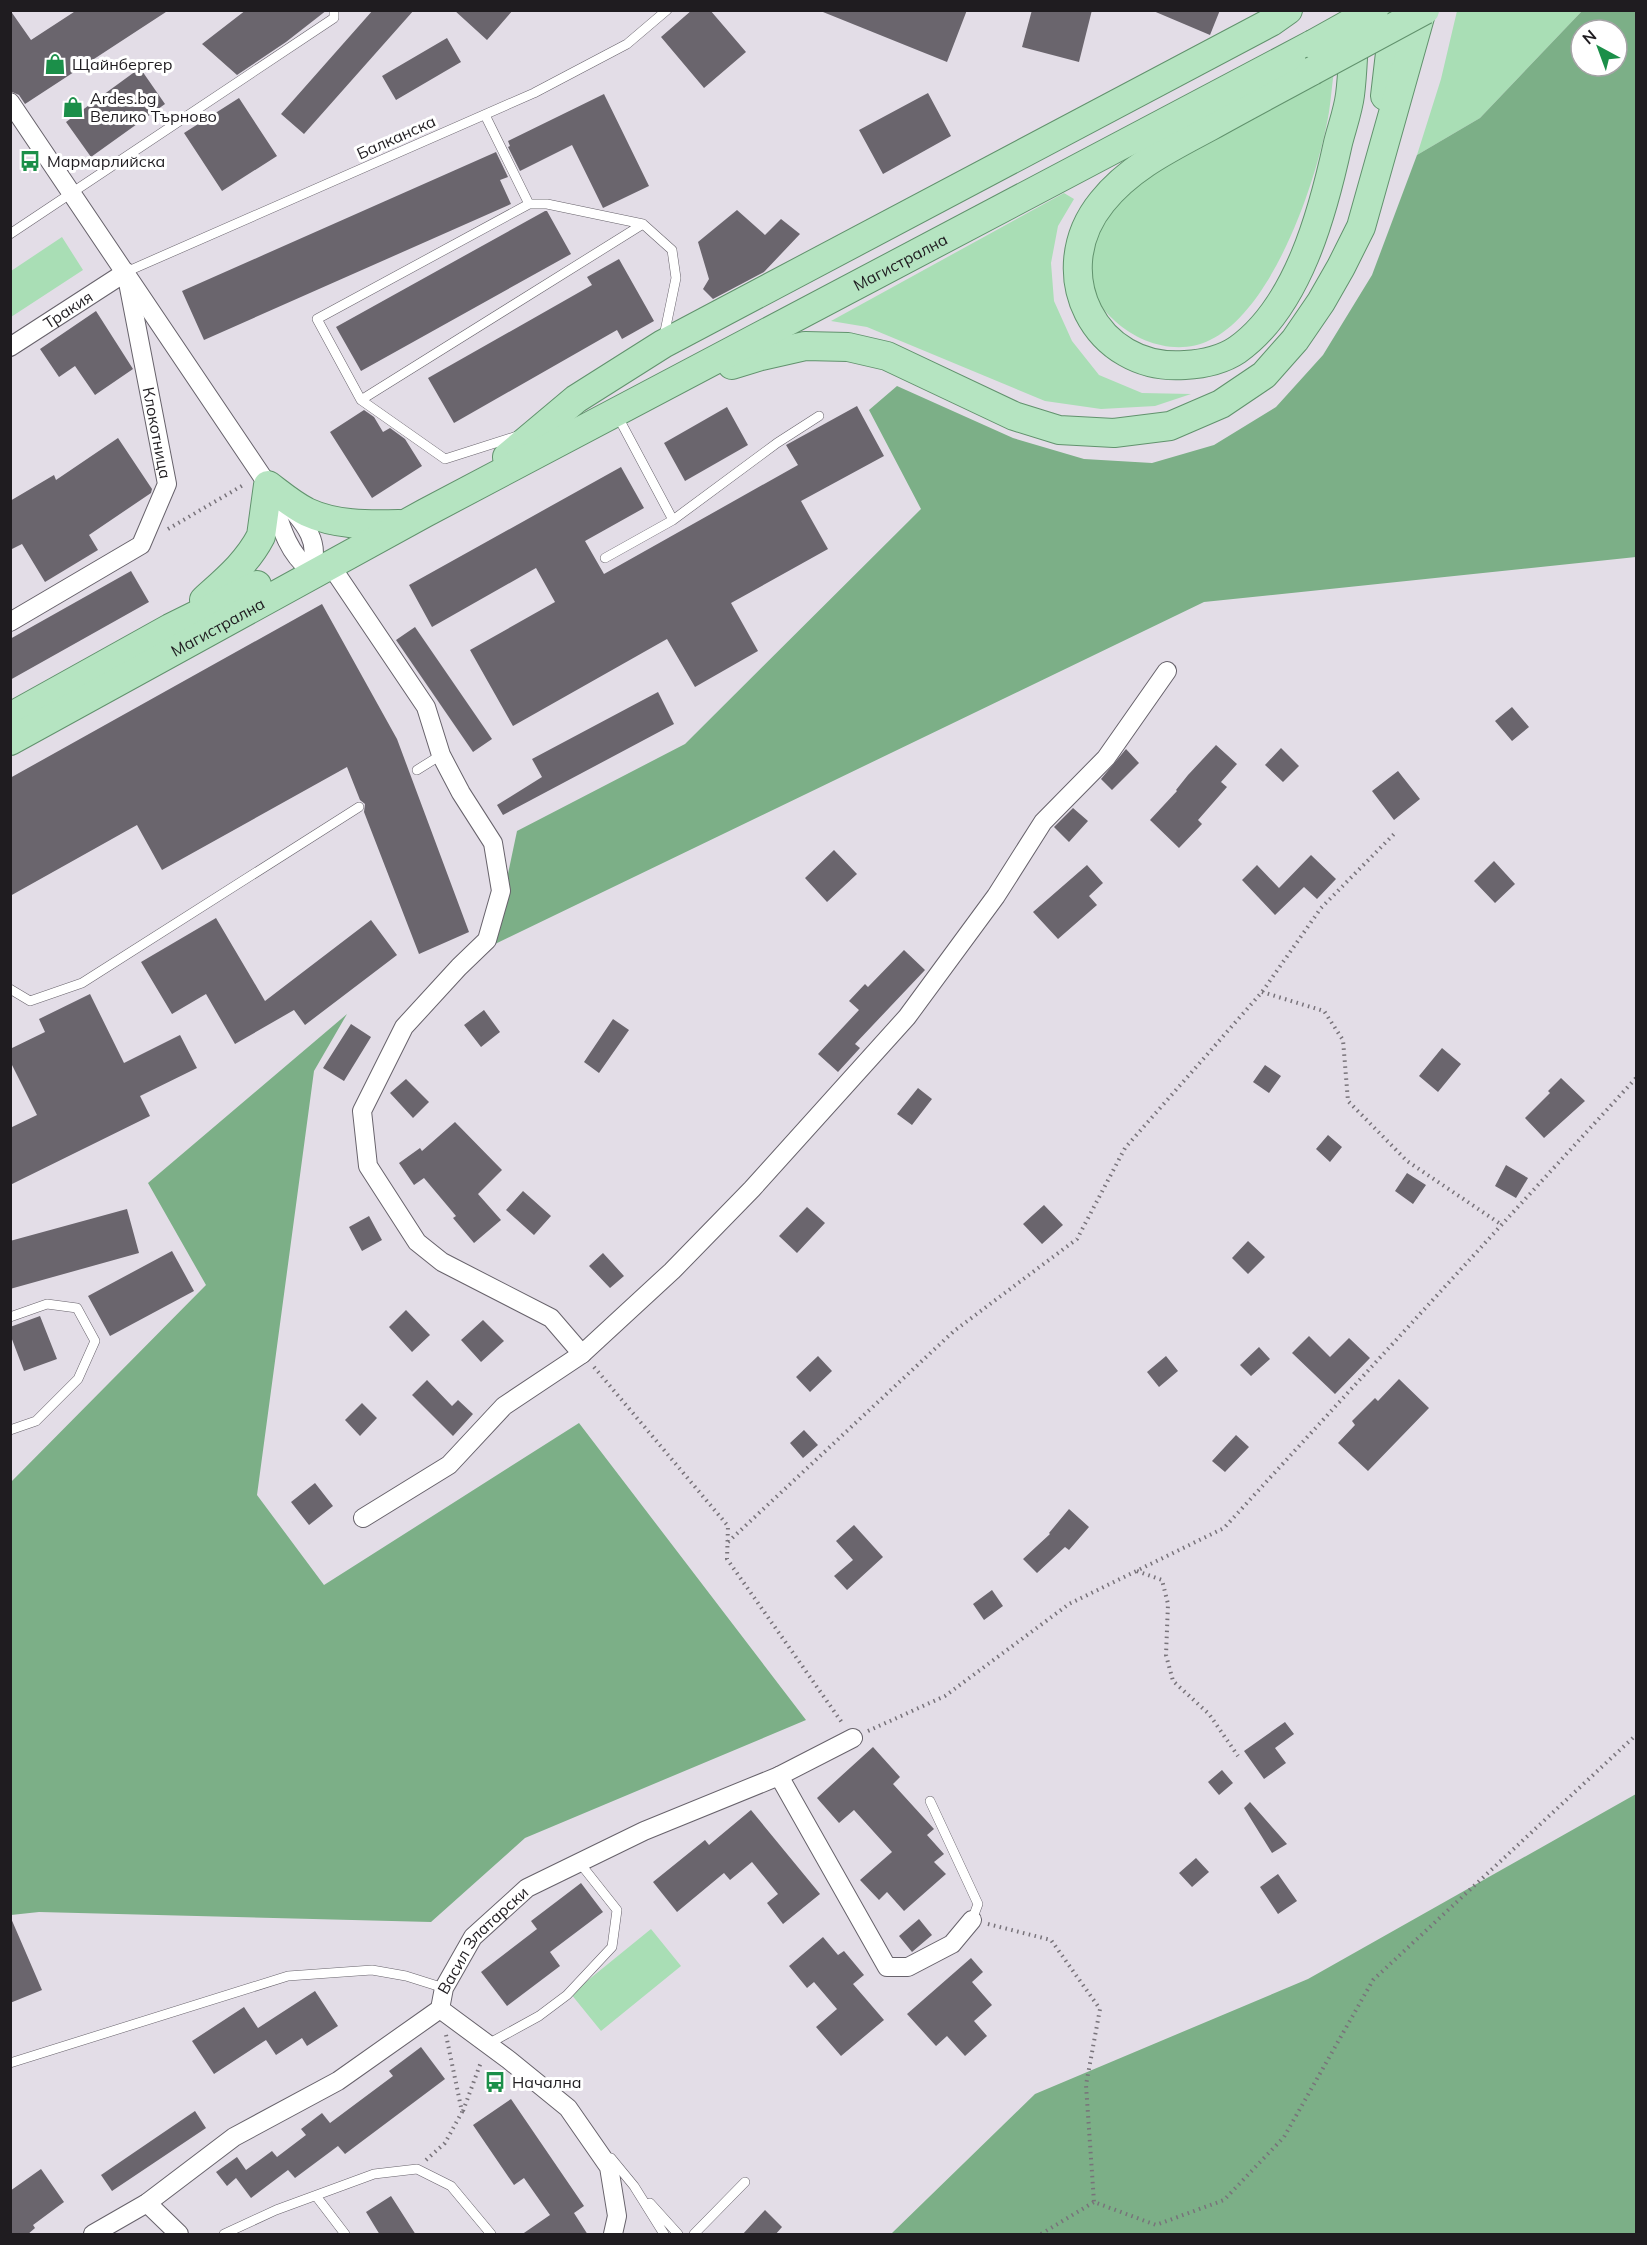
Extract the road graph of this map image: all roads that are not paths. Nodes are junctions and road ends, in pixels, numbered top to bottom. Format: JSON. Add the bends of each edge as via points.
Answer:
{"nodes":[{"id":1,"x":334,"y":10,"type":"edge"},
{"id":2,"x":668,"y":10,"type":"edge"},
{"id":3,"x":1287,"y":10,"type":"edge"},
{"id":4,"x":1356,"y":10,"type":"edge"},
{"id":5,"x":1374,"y":10,"type":"edge"},
{"id":6,"x":1395,"y":10,"type":"edge"},
{"id":7,"x":1424,"y":10,"type":"edge"},
{"id":8,"x":1313,"y":57,"type":"junction"},
{"id":9,"x":10,"y":102,"type":"edge"},
{"id":10,"x":485,"y":115,"type":"junction"},
{"id":11,"x":1375,"y":179,"type":"junction"},
{"id":12,"x":71,"y":194,"type":"junction"},
{"id":13,"x":529,"y":204,"type":"junction"},
{"id":14,"x":643,"y":224,"type":"junction"},
{"id":15,"x":10,"y":234,"type":"edge"},
{"id":16,"x":126,"y":272,"type":"junction"},
{"id":17,"x":663,"y":344,"type":"junction"},
{"id":18,"x":10,"y":348,"type":"edge"},
{"id":19,"x":669,"y":384,"type":"junction"},
{"id":20,"x":362,"y":400,"type":"junction"},
{"id":21,"x":616,"y":413,"type":"junction"},
{"id":22,"x":819,"y":416,"type":"dead end"},
{"id":23,"x":540,"y":429,"type":"junction"},
{"id":24,"x":264,"y":480,"type":"junction"},
{"id":25,"x":471,"y":489,"type":"junction"},
{"id":26,"x":425,"y":513,"type":"junction"},
{"id":27,"x":673,"y":520,"type":"junction"},
{"id":28,"x":399,"y":524,"type":"junction"},
{"id":29,"x":605,"y":558,"type":"dead end"},
{"id":30,"x":313,"y":569,"type":"junction"},
{"id":31,"x":10,"y":622,"type":"edge"},
{"id":32,"x":170,"y":628,"type":"junction"},
{"id":33,"x":1167,"y":671,"type":"dead end"},
{"id":34,"x":10,"y":717,"type":"edge"},
{"id":35,"x":10,"y":741,"type":"edge"},
{"id":36,"x":441,"y":755,"type":"junction"},
{"id":37,"x":417,"y":770,"type":"dead end"},
{"id":38,"x":359,"y":807,"type":"dead end"},
{"id":39,"x":10,"y":989,"type":"edge"},
{"id":40,"x":10,"y":1317,"type":"edge"},
{"id":41,"x":582,"y":1354,"type":"junction"},
{"id":42,"x":10,"y":1430,"type":"edge"},
{"id":43,"x":363,"y":1518,"type":"dead end"},
{"id":44,"x":853,"y":1738,"type":"road end"},
{"id":45,"x":779,"y":1776,"type":"junction"},
{"id":46,"x":930,"y":1801,"type":"dead end"},
{"id":47,"x":579,"y":1862,"type":"junction"},
{"id":48,"x":972,"y":1920,"type":"joint"},
{"id":49,"x":444,"y":1988,"type":"junction"},
{"id":50,"x":440,"y":2009,"type":"junction"},
{"id":51,"x":488,"y":2044,"type":"junction"},
{"id":52,"x":10,"y":2063,"type":"edge"},
{"id":53,"x":568,"y":2108,"type":"junction"},
{"id":54,"x":745,"y":2182,"type":"dead end"},
{"id":55,"x":634,"y":2186,"type":"junction"},
{"id":56,"x":316,"y":2196,"type":"junction"},
{"id":57,"x":147,"y":2202,"type":"junction"},
{"id":58,"x":93,"y":2235,"type":"edge"},
{"id":59,"x":179,"y":2235,"type":"edge"},
{"id":60,"x":224,"y":2235,"type":"edge"},
{"id":61,"x":345,"y":2235,"type":"edge"},
{"id":62,"x":492,"y":2235,"type":"edge"},
{"id":63,"x":613,"y":2235,"type":"edge"},
{"id":64,"x":664,"y":2235,"type":"edge"},
{"id":65,"x":678,"y":2235,"type":"edge"},
{"id":66,"x":694,"y":2235,"type":"edge"}],
"edges":[{"from":1,"to":12,"type":"lane","via":[[334,18]]},
{"from":2,"to":10,"type":"lane","name":"Балканска","via":[[627,44]]},
{"from":3,"to":17,"type":"main road","via":[[1271,22]]},
{"from":4,"to":8,"type":"main road","via":[[1350,96],[1327,194],[1294,279],[1274,311],[1236,350],[1198,365],[1157,364],[1124,351],[1094,323],[1078,283],[1080,244],[1101,203],[1120,182],[1162,153]]},
{"from":5,"to":8,"type":"main road","name":"Магистрална","bridge":true},
{"from":6,"to":11,"type":"main road"},
{"from":7,"to":8,"type":"main road","bridge":true},
{"from":7,"to":11,"type":"main road"},
{"from":8,"to":19,"type":"main road","name":"Магистрална"},
{"from":9,"to":12,"type":"street"},
{"from":10,"to":13,"type":"lane"},
{"from":10,"to":16,"type":"lane","name":"Балканска"},
{"from":11,"to":19,"type":"main road","via":[[1361,227],[1321,302],[1295,340],[1264,375],[1247,387],[1221,404],[1170,426],[1114,433],[1059,430],[1014,416],[887,356],[848,346],[805,346]]},
{"from":12,"to":15,"type":"lane"},
{"from":12,"to":16,"type":"street"},
{"from":13,"to":14,"type":"lane","via":[[547,204]]},
{"from":13,"to":20,"type":"lane","via":[[317,319]]},
{"from":14,"to":17,"type":"lane","via":[[672,250],[676,278]]},
{"from":14,"to":20,"type":"lane"},
{"from":16,"to":18,"type":"street","name":"Тракия"},
{"from":16,"to":24,"type":"street"},
{"from":16,"to":31,"type":"street","name":"Клокотница","via":[[167,484],[141,545]]},
{"from":17,"to":23,"type":"main road","via":[[576,399]]},
{"from":19,"to":21,"type":"main road","name":"Магистрална"},
{"from":20,"to":23,"type":"lane","via":[[445,459]]},
{"from":21,"to":25,"type":"main road","name":"Магистрална"},
{"from":21,"to":27,"type":"lane"},
{"from":22,"to":27,"type":"lane"},
{"from":23,"to":25,"type":"main road"},
{"from":24,"to":28,"type":"main road","via":[[304,511],[321,518],[346,523]]},
{"from":24,"to":30,"type":"street","via":[[292,551]]},
{"from":24,"to":32,"type":"main road","via":[[261,536],[254,549],[241,566]]},
{"from":25,"to":26,"type":"main road","name":"Магистрална"},
{"from":26,"to":28,"type":"main road","name":"Магистрална"},
{"from":26,"to":30,"type":"main road","name":"Магистрална"},
{"from":27,"to":29,"type":"lane"},
{"from":28,"to":30,"type":"main road","name":"Магистрална"},
{"from":30,"to":32,"type":"main road","name":"Магистрална","via":[[272,577]]},
{"from":30,"to":35,"type":"main road","name":"Магистрална"},
{"from":30,"to":36,"type":"street","via":[[426,706]]},
{"from":32,"to":34,"type":"main road","name":"Магистрална"},
{"from":33,"to":41,"type":"street","via":[[1106,758],[1043,822],[996,896],[907,1017],[744,1197],[672,1271]]},
{"from":36,"to":37,"type":"lane"},
{"from":36,"to":41,"type":"street","via":[[493,843],[501,891],[487,940],[404,1027],[362,1111],[368,1166],[417,1242],[442,1262],[551,1318]]},
{"from":38,"to":39,"type":"lane","via":[[82,983],[30,1001]]},
{"from":40,"to":42,"type":"lane","via":[[47,1304],[77,1308],[94,1341],[78,1379],[36,1420]]},
{"from":41,"to":43,"type":"street","via":[[504,1407],[449,1465]]},
{"from":44,"to":45,"type":"street","name":"Васил Златарски"},
{"from":45,"to":47,"type":"street","name":"Васил Златарски"},
{"from":45,"to":48,"type":"street","via":[[887,1967],[908,1967],[952,1944]]},
{"from":46,"to":48,"type":"lane","via":[[978,1904]]},
{"from":47,"to":49,"type":"street","name":"Васил Златарски","via":[[527,1888],[473,1937]]},
{"from":47,"to":51,"type":"lane","via":[[617,1910],[612,1947],[567,1995]]},
{"from":49,"to":50,"type":"street","name":"Васил Златарски"},
{"from":49,"to":52,"type":"lane","via":[[372,1970],[288,1976]]},
{"from":50,"to":51,"type":"street"},
{"from":50,"to":57,"type":"street","name":"Васил Златарски","via":[[338,2081],[234,2137]]},
{"from":51,"to":53,"type":"street"},
{"from":53,"to":55,"type":"lane"},
{"from":53,"to":63,"type":"street","via":[[609,2167],[618,2216]]},
{"from":54,"to":66,"type":"lane"},
{"from":55,"to":64,"type":"lane"},
{"from":55,"to":65,"type":"lane"},
{"from":56,"to":60,"type":"lane"},
{"from":56,"to":61,"type":"lane"},
{"from":56,"to":62,"type":"lane","via":[[374,2174],[417,2169],[451,2186]]},
{"from":57,"to":58,"type":"street","name":"Васил Златарски"},
{"from":57,"to":59,"type":"street"}]}
